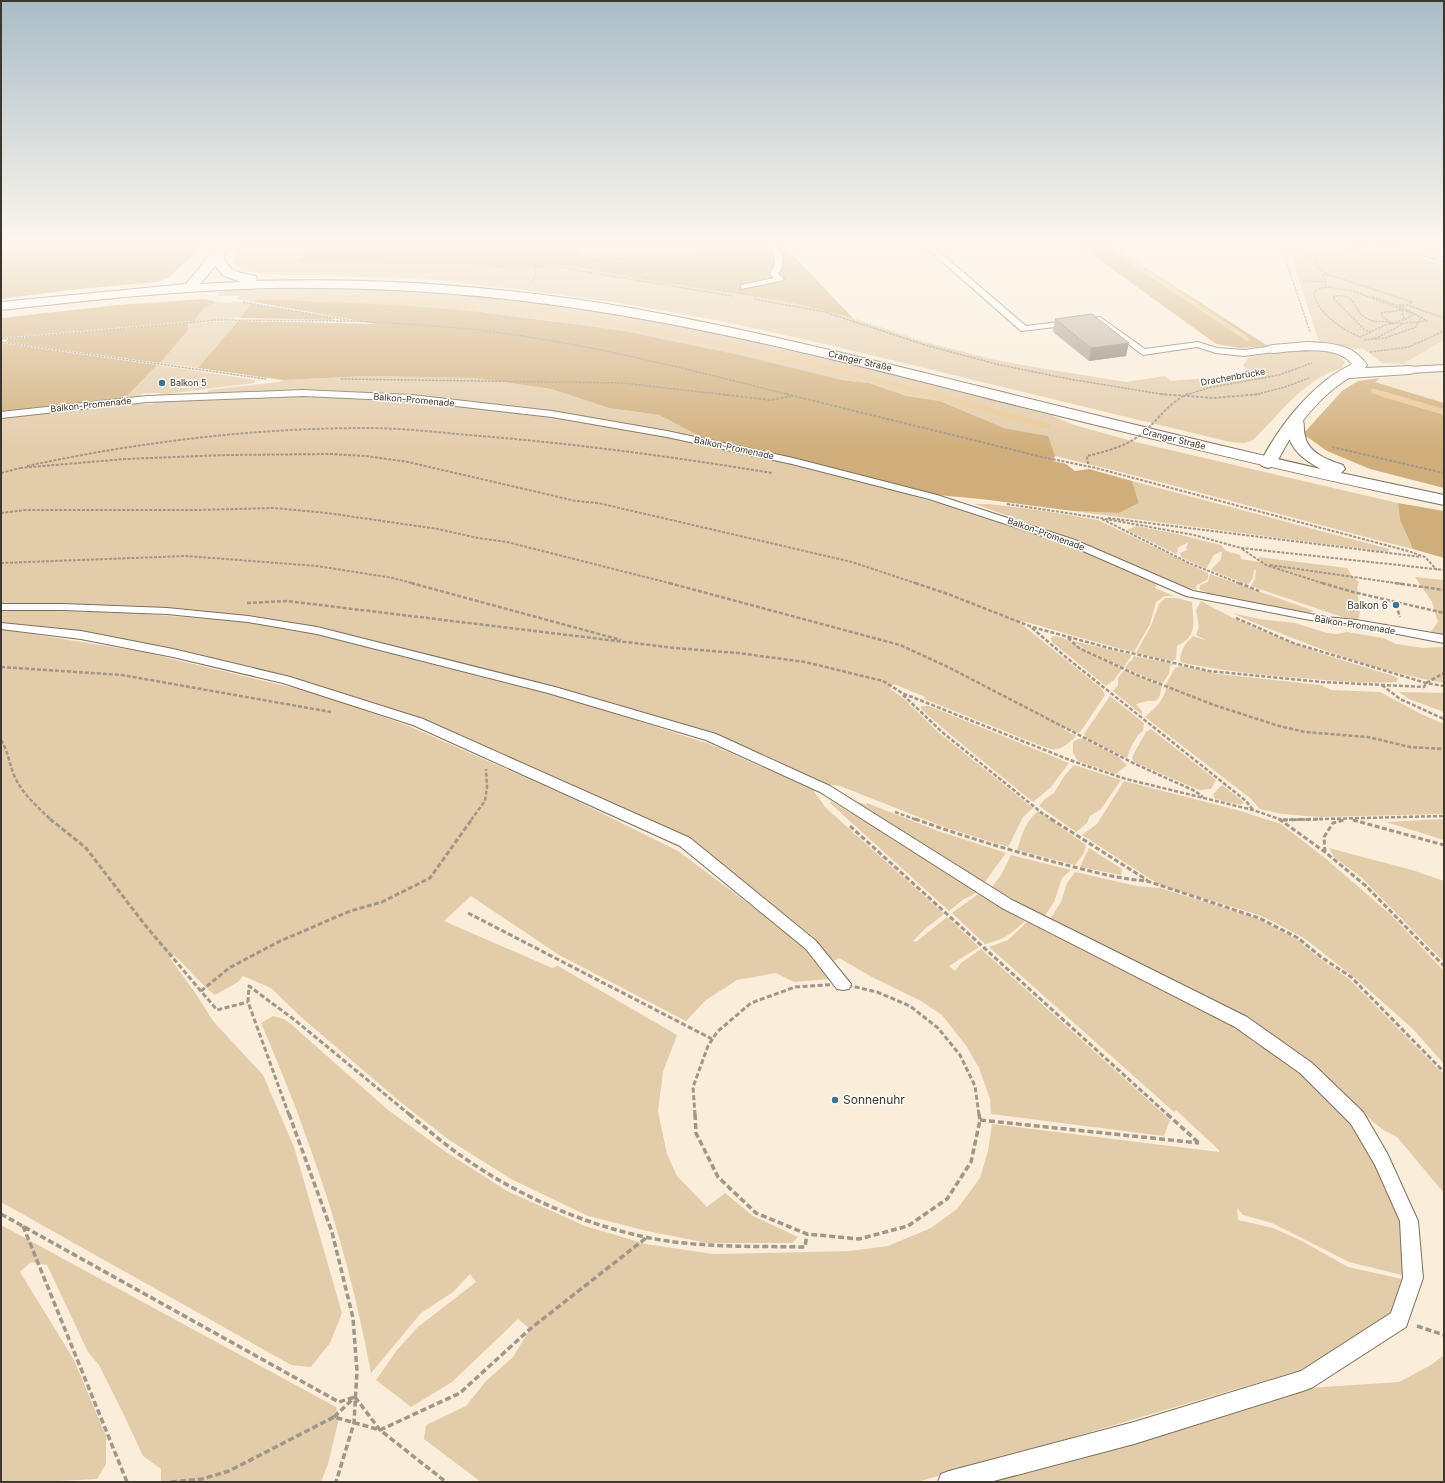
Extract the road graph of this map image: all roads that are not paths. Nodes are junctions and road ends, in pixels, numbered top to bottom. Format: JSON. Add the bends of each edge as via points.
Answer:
{"nodes":[{"id":1,"x":630,"y":312,"type":"edge"},
{"id":2,"x":1004,"y":312,"type":"edge"},
{"id":3,"x":1273,"y":349,"type":"joint"},
{"id":4,"x":1444,"y":368,"type":"edge"},
{"id":5,"x":1409,"y":370,"type":"joint"},
{"id":6,"x":1346,"y":374,"type":"junction"},
{"id":7,"x":1,"y":415,"type":"edge"},
{"id":8,"x":1296,"y":420,"type":"junction"},
{"id":9,"x":1268,"y":463,"type":"junction"},
{"id":10,"x":1411,"y":494,"type":"junction"},
{"id":11,"x":1444,"y":500,"type":"edge"},
{"id":12,"x":1,"y":607,"type":"edge"},
{"id":13,"x":1,"y":626,"type":"edge"},
{"id":14,"x":1444,"y":639,"type":"edge"},
{"id":15,"x":843,"y":984,"type":"road end"},
{"id":16,"x":949,"y":1482,"type":"edge"}],
"edges":[{"from":1,"to":9,"type":"main road","name":"Cranger Straße","via":[[789,345]]},
{"from":2,"to":3,"type":"lane","via":[[1024,329],[1100,319],[1143,352],[1198,344],[1216,350],[1244,353]]},
{"from":3,"to":6,"type":"main road","via":[[1314,346],[1332,348],[1358,359],[1360,365]]},
{"from":4,"to":5,"type":"lane"},
{"from":5,"to":6,"type":"main road"},
{"from":6,"to":8,"type":"main road","via":[[1328,386]]},
{"from":7,"to":14,"type":"lane","name":"Balkon-Promenade","via":[[147,399],[303,393],[412,398],[552,414],[667,434],[786,459],[933,496],[1071,542],[1190,594]]},
{"from":8,"to":9,"type":"main road"},
{"from":8,"to":10,"type":"main road","name":"Cranger Straße","via":[[1294,432],[1298,443],[1319,462]]},
{"from":9,"to":10,"type":"main road","name":"Cranger Straße"},
{"from":10,"to":11,"type":"main road","name":"Cranger Straße"},
{"from":12,"to":16,"type":"lane","via":[[167,611],[248,619],[317,631],[551,690],[711,737],[825,789],[1007,904],[1240,1022],[1306,1068],[1357,1118],[1381,1158],[1409,1221],[1412,1278],[1399,1320],[1306,1380],[1134,1433]]},
{"from":13,"to":15,"type":"lane","via":[[80,635],[166,651],[286,680],[418,722],[685,842],[811,945]]}]}
